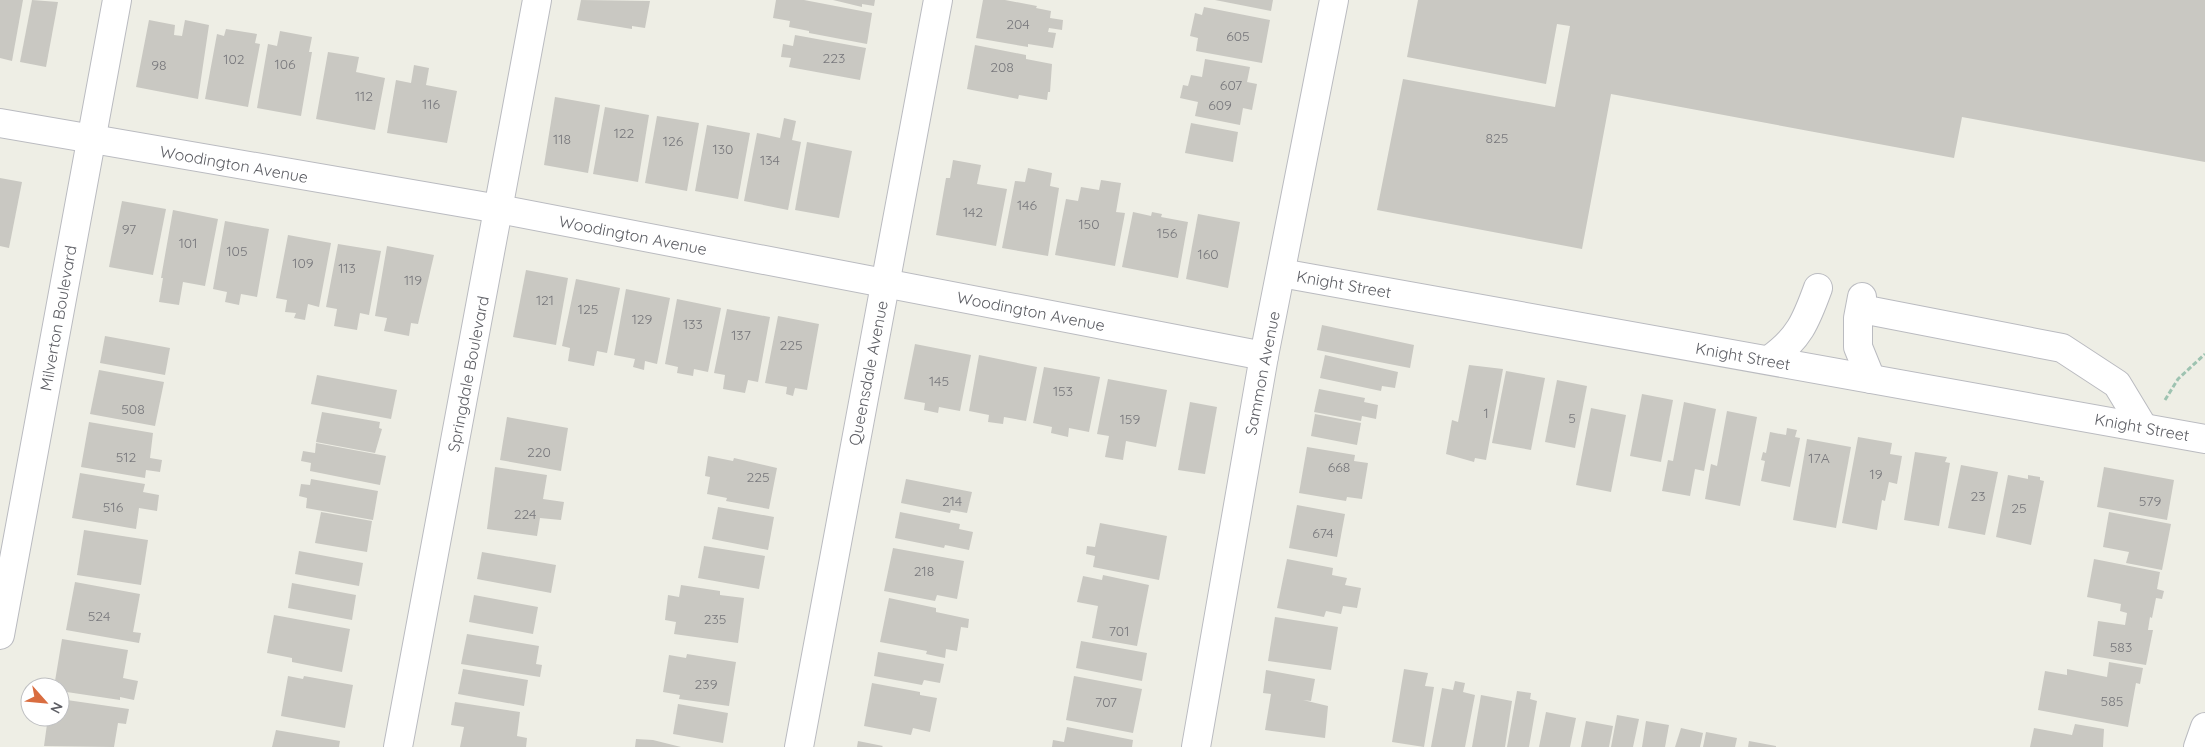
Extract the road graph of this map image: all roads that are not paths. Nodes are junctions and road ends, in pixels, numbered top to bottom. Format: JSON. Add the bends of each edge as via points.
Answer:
{"nodes":[{"id":1,"x":117,"y":0,"type":"edge"},
{"id":2,"x":537,"y":0,"type":"edge"},
{"id":3,"x":938,"y":0,"type":"edge"},
{"id":4,"x":1334,"y":0,"type":"edge"},
{"id":5,"x":0,"y":122,"type":"edge"},
{"id":6,"x":91,"y":140,"type":"junction"},
{"id":7,"x":499,"y":209,"type":"junction"},
{"id":8,"x":1281,"y":273,"type":"junction"},
{"id":9,"x":885,"y":282,"type":"junction"},
{"id":10,"x":1818,"y":288,"type":"dead end"},
{"id":11,"x":1264,"y":356,"type":"junction"},
{"id":12,"x":1770,"y":360,"type":"junction"},
{"id":13,"x":1871,"y":379,"type":"junction"},
{"id":14,"x":2143,"y":427,"type":"junction"},
{"id":15,"x":2205,"y":439,"type":"edge"},
{"id":16,"x":0,"y":636,"type":"edge"},
{"id":17,"x":2205,"y":727,"type":"edge"},
{"id":18,"x":398,"y":747,"type":"edge"},
{"id":19,"x":799,"y":747,"type":"edge"},
{"id":20,"x":1196,"y":747,"type":"edge"},
{"id":21,"x":2198,"y":747,"type":"edge"}],
"edges":[{"from":1,"to":6,"type":"street","name":"Milverton Boulevard"},
{"from":2,"to":7,"type":"street","name":"Springdale Boulevard"},
{"from":3,"to":9,"type":"street","name":"Queensdale Avenue"},
{"from":4,"to":8,"type":"street","name":"Sammon Avenue"},
{"from":5,"to":6,"type":"street","name":"Woodington Avenue"},
{"from":6,"to":7,"type":"street","name":"Woodington Avenue"},
{"from":6,"to":16,"type":"street","name":"Milverton Boulevard"},
{"from":7,"to":9,"type":"street","name":"Woodington Avenue"},
{"from":7,"to":18,"type":"street","name":"Springdale Boulevard"},
{"from":8,"to":11,"type":"street","name":"Sammon Avenue"},
{"from":8,"to":12,"type":"street","name":"Knight Street"},
{"from":9,"to":11,"type":"street","name":"Woodington Avenue"},
{"from":9,"to":19,"type":"street","name":"Queensdale Avenue"},
{"from":10,"to":12,"type":"street","via":[[1804,326],[1783,351]]},
{"from":11,"to":20,"type":"street","name":"Sammon Avenue"},
{"from":12,"to":13,"type":"street","name":"Knight Street"},
{"from":13,"to":14,"type":"street","name":"Knight Street"},
{"from":13,"to":14,"type":"street","via":[[1858,347],[1858,318],[1867,304],[2062,348],[2117,384]]},
{"from":14,"to":15,"type":"street","name":"Knight Street"},
{"from":17,"to":21,"type":"street"}]}
